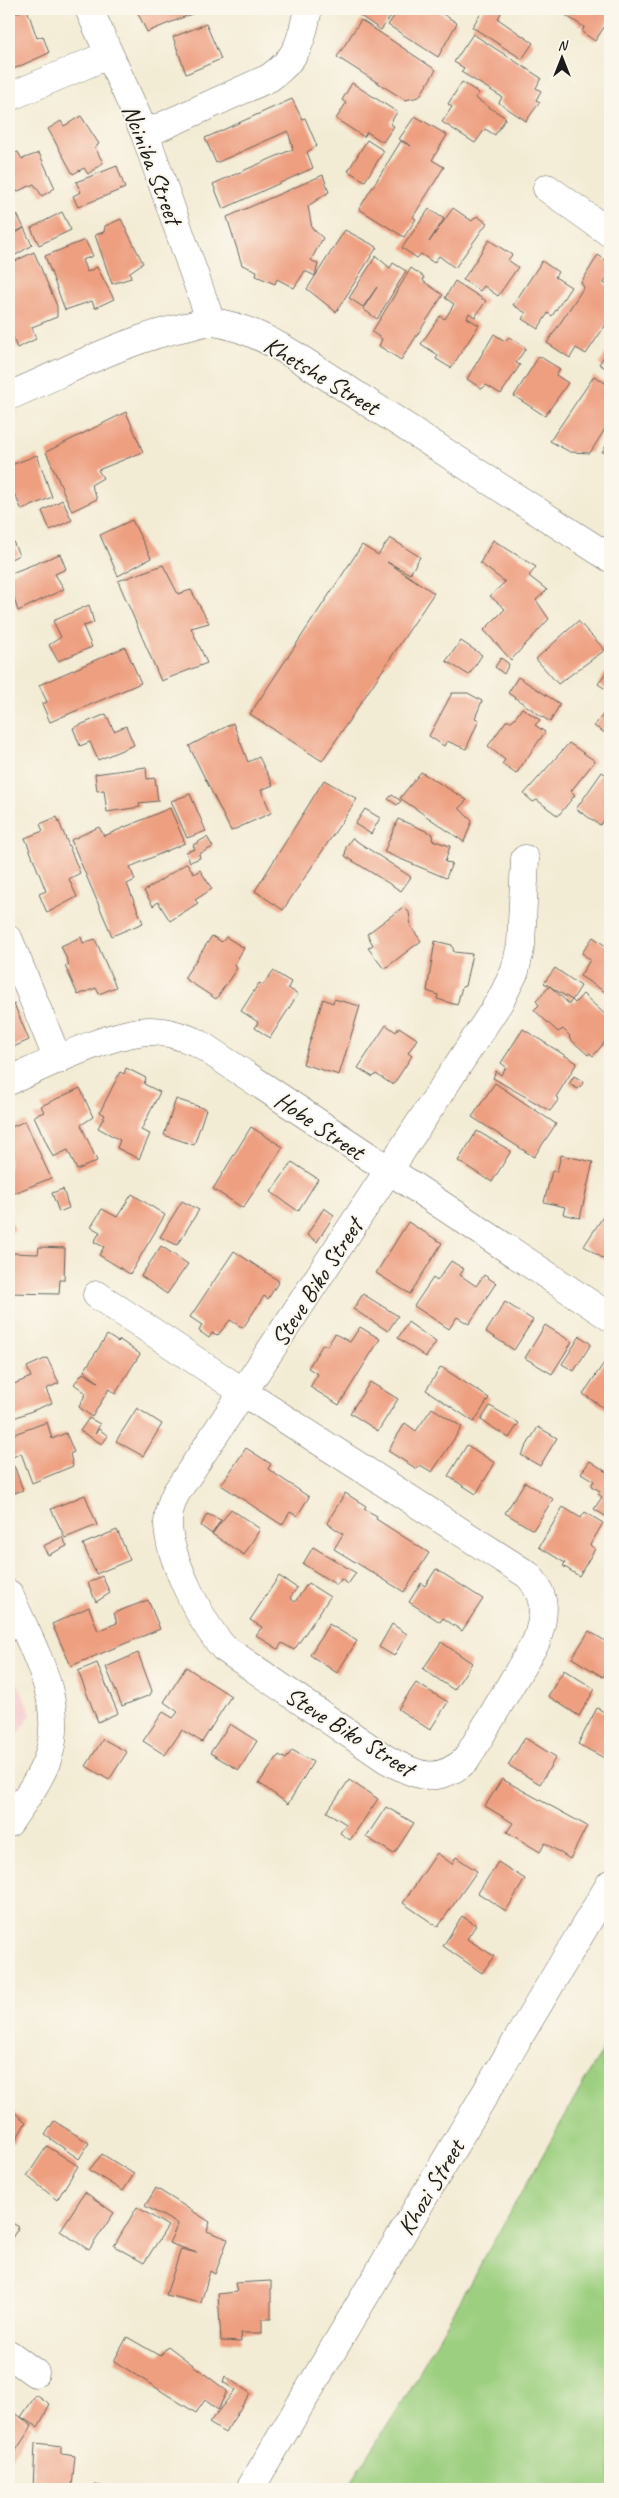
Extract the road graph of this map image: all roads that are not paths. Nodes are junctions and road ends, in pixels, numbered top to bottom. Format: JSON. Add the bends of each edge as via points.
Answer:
{"nodes":[{"id":1,"x":89,"y":9,"type":"edge"},
{"id":2,"x":308,"y":9,"type":"edge"},
{"id":3,"x":108,"y":55,"type":"junction"},
{"id":4,"x":9,"y":97,"type":"edge"},
{"id":5,"x":145,"y":134,"type":"junction"},
{"id":6,"x":547,"y":188,"type":"dead end"},
{"id":7,"x":610,"y":233,"type":"edge"},
{"id":8,"x":211,"y":322,"type":"junction"},
{"id":9,"x":9,"y":396,"type":"edge"},
{"id":10,"x":610,"y":558,"type":"edge"},
{"id":11,"x":525,"y":859,"type":"dead end"},
{"id":12,"x":9,"y":940,"type":"edge"},
{"id":13,"x":58,"y":1060,"type":"junction"},
{"id":14,"x":9,"y":1081,"type":"edge"},
{"id":15,"x":389,"y":1171,"type":"junction"},
{"id":16,"x":98,"y":1295,"type":"dead end"},
{"id":17,"x":610,"y":1317,"type":"edge"},
{"id":18,"x":243,"y":1392,"type":"junction"},
{"id":19,"x":9,"y":1594,"type":"edge"},
{"id":20,"x":9,"y":1823,"type":"edge"},
{"id":21,"x":610,"y":1884,"type":"edge"},
{"id":22,"x":9,"y":2354,"type":"edge"},
{"id":23,"x":35,"y":2373,"type":"dead end"},
{"id":24,"x":250,"y":2489,"type":"edge"}],
"edges":[{"from":1,"to":3,"type":"street","name":"Nciniba Street"},
{"from":2,"to":5,"type":"street","via":[[302,38],[295,55],[284,68],[269,78]]},
{"from":3,"to":4,"type":"street"},
{"from":3,"to":5,"type":"street","name":"Nciniba Street"},
{"from":5,"to":8,"type":"street","name":"Nciniba Street"},
{"from":6,"to":7,"type":"street"},
{"from":8,"to":9,"type":"street","name":"Khetshe Street","via":[[168,330],[133,342]]},
{"from":8,"to":10,"type":"street","name":"Khetshe Street","via":[[238,328],[294,355]]},
{"from":11,"to":15,"type":"street","name":"Steve Biko Street","via":[[521,945],[515,971],[500,1002]]},
{"from":12,"to":13,"type":"street"},
{"from":13,"to":14,"type":"street","name":"Hobe Street"},
{"from":13,"to":15,"type":"street","name":"Hobe Street","via":[[118,1037],[148,1031],[175,1034],[198,1043]]},
{"from":15,"to":17,"type":"street","name":"Hobe Street"},
{"from":15,"to":18,"type":"street","name":"Steve Biko Street"},
{"from":16,"to":18,"type":"street","name":"Steve Biko Street"},
{"from":18,"to":18,"type":"street","name":"Steve Biko Street","via":[[176,1493],[168,1520],[172,1550],[212,1635],[236,1658],[406,1770],[425,1776],[442,1775],[456,1769],[466,1760],[536,1642],[542,1627],[543,1609],[537,1585],[528,1575]]},
{"from":19,"to":20,"type":"street","via":[[45,1678],[54,1730],[48,1758]]},
{"from":21,"to":24,"type":"street","name":"Khozi Street"},
{"from":22,"to":23,"type":"street"}]}
